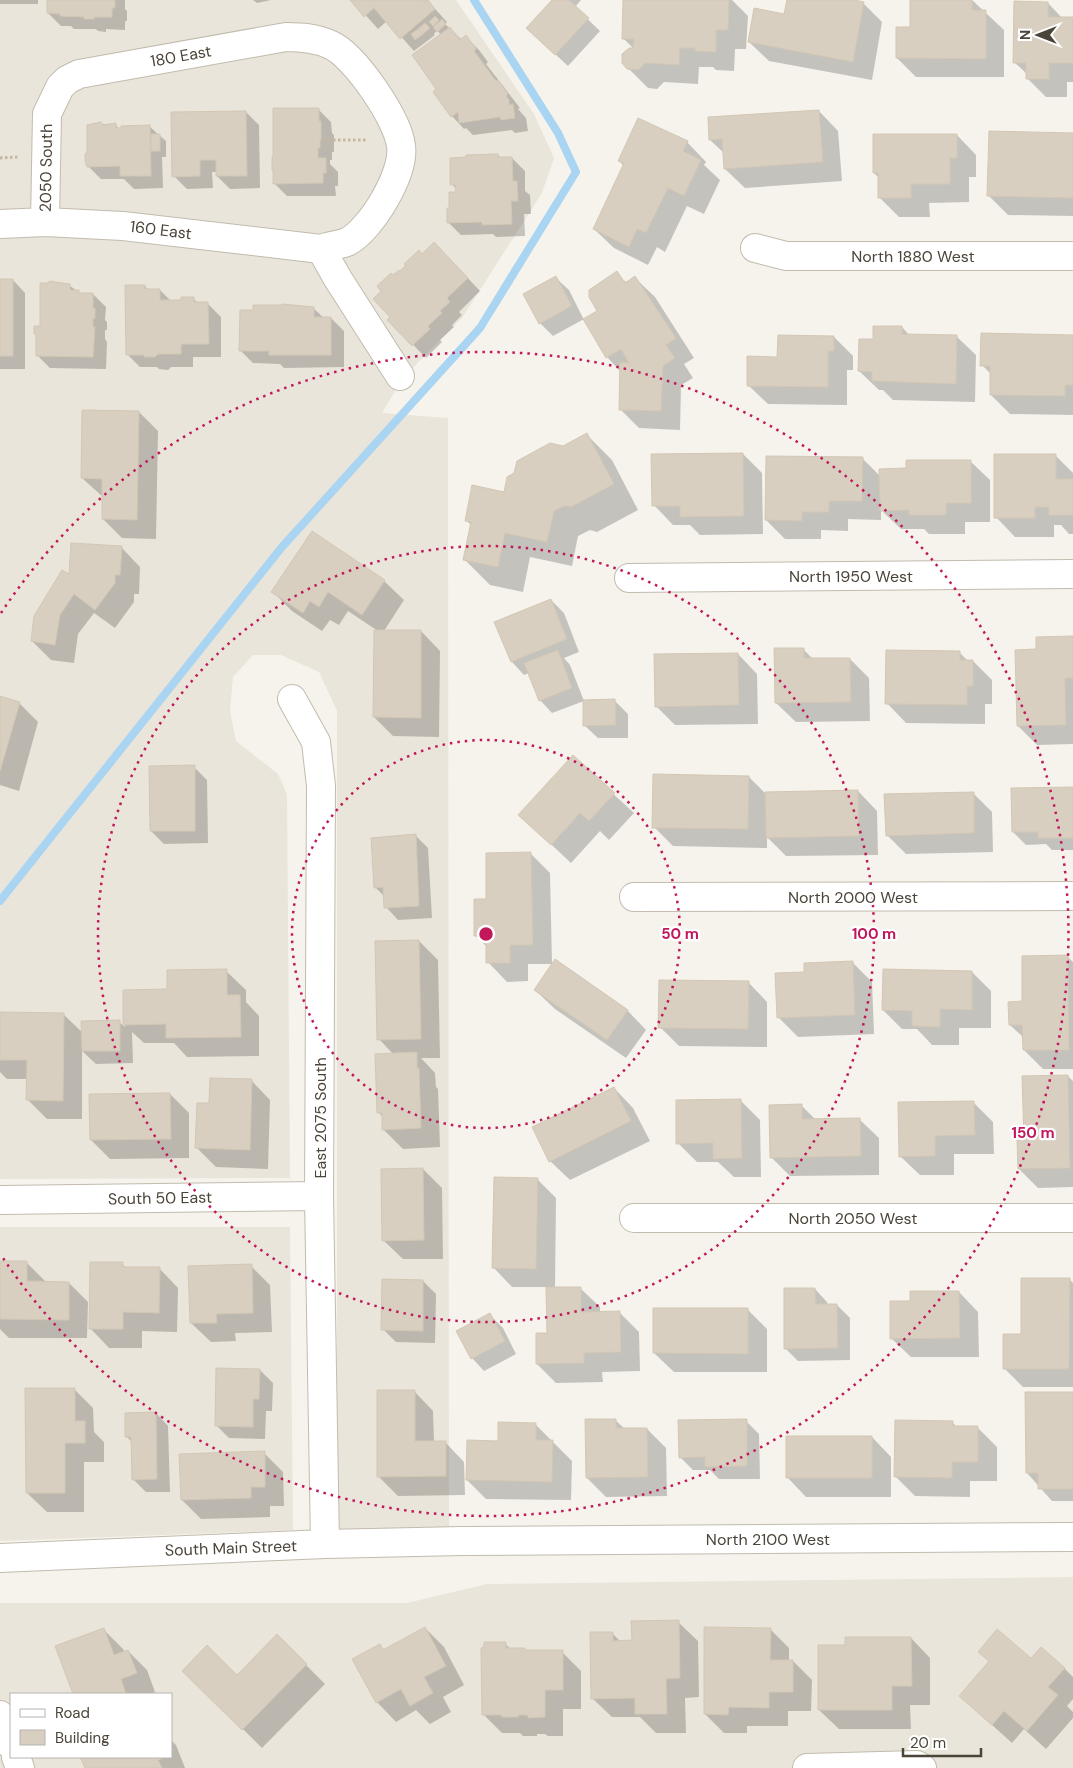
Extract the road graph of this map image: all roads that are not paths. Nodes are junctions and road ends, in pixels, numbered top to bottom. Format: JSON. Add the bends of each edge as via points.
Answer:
{"nodes":[{"id":1,"x":60,"y":87,"type":"joint"},
{"id":2,"x":45,"y":222,"type":"junction"},
{"id":3,"x":0,"y":224,"type":"edge"},
{"id":4,"x":755,"y":248,"type":"dead end"},
{"id":5,"x":321,"y":249,"type":"junction"},
{"id":6,"x":1073,"y":256,"type":"edge"},
{"id":7,"x":400,"y":376,"type":"dead end"},
{"id":8,"x":1073,"y":574,"type":"edge"},
{"id":9,"x":630,"y":578,"type":"dead end"},
{"id":10,"x":292,"y":699,"type":"dead end"},
{"id":11,"x":1073,"y":896,"type":"edge"},
{"id":12,"x":634,"y":897,"type":"dead end"},
{"id":13,"x":319,"y":1196,"type":"junction"},
{"id":14,"x":0,"y":1200,"type":"edge"},
{"id":15,"x":634,"y":1218,"type":"dead end"},
{"id":16,"x":1073,"y":1218,"type":"edge"},
{"id":17,"x":1073,"y":1537,"type":"edge"},
{"id":18,"x":462,"y":1541,"type":"joint"},
{"id":19,"x":325,"y":1544,"type":"junction"},
{"id":20,"x":0,"y":1558,"type":"edge"},
{"id":21,"x":0,"y":1715,"type":"edge"},
{"id":22,"x":10,"y":1742,"type":"edge"},
{"id":23,"x":920,"y":1766,"type":"edge"},
{"id":24,"x":807,"y":1768,"type":"edge"}],
"edges":[{"from":1,"to":2,"type":"street","name":"2050 South","via":[[47,114]]},
{"from":1,"to":5,"type":"street","name":"180 East","via":[[79,74],[286,37],[306,37],[332,45],[373,89],[394,123],[401,146],[395,180],[371,221],[348,241]]},
{"from":2,"to":3,"type":"street","name":"160 East"},
{"from":2,"to":5,"type":"street","name":"160 East","via":[[123,226]]},
{"from":4,"to":6,"type":"street","name":"North 1880 West","via":[[786,256]]},
{"from":5,"to":7,"type":"street"},
{"from":8,"to":9,"type":"street","name":"North 1950 West"},
{"from":10,"to":13,"type":"street","name":"East 2075 South","via":[[316,742],[322,786]]},
{"from":11,"to":12,"type":"street","name":"North 2000 West"},
{"from":13,"to":14,"type":"street","name":"South 50 East"},
{"from":13,"to":19,"type":"street","name":"East 2075 South"},
{"from":15,"to":16,"type":"street","name":"North 2050 West"},
{"from":17,"to":18,"type":"street","name":"North 2100 West"},
{"from":18,"to":19,"type":"street","name":"South Main Street"},
{"from":19,"to":20,"type":"street","name":"South Main Street"},
{"from":21,"to":22,"type":"street"},
{"from":23,"to":24,"type":"street"}]}
